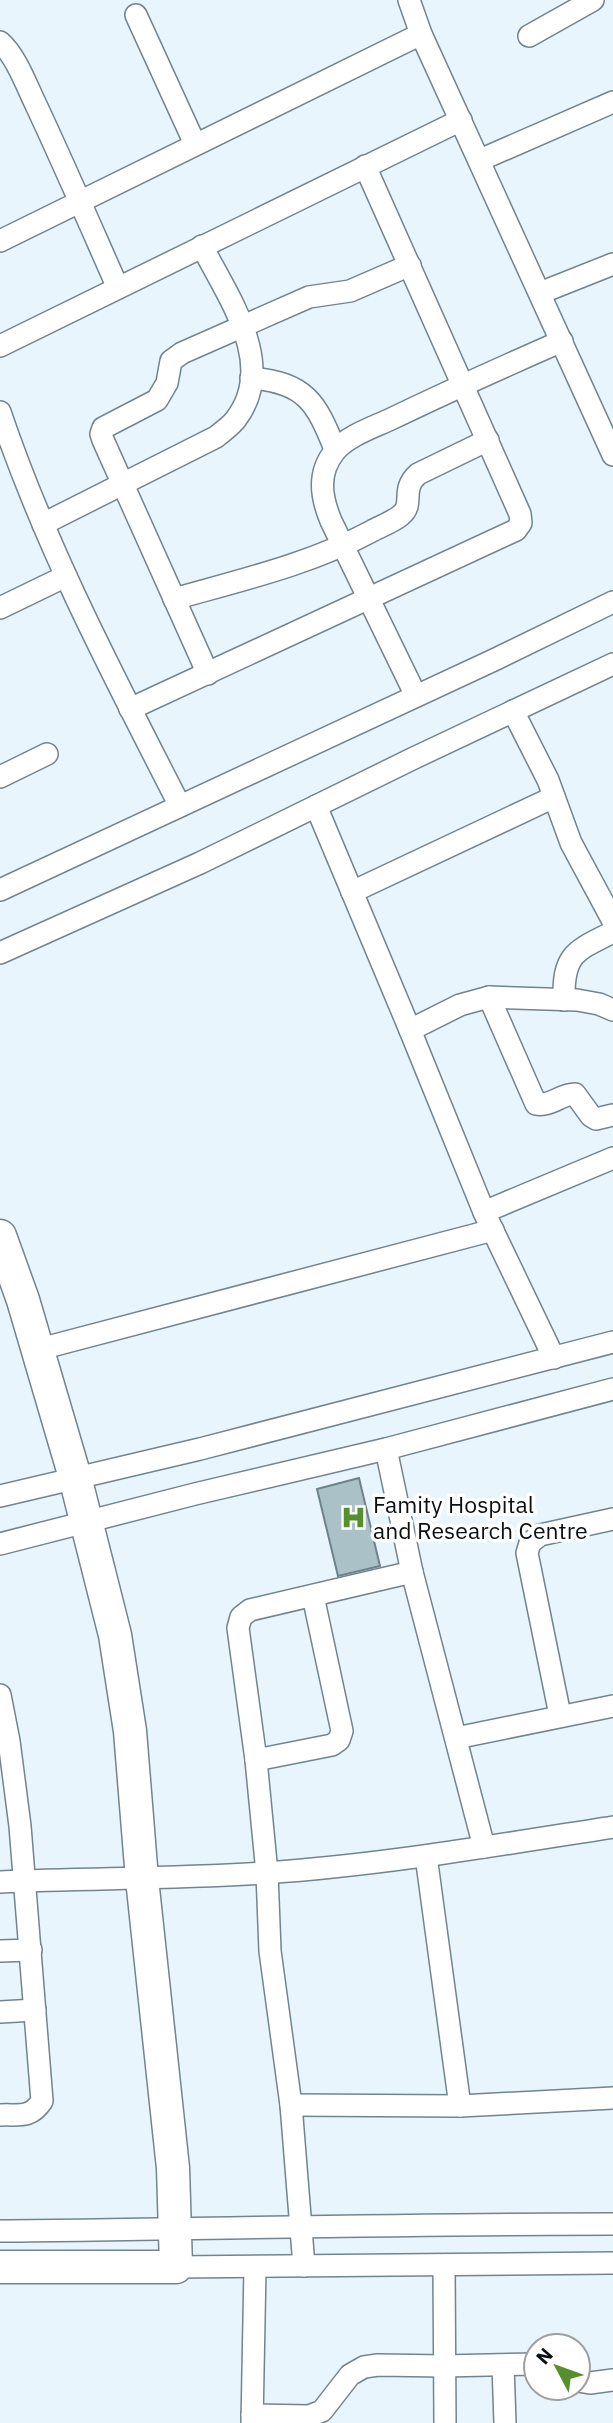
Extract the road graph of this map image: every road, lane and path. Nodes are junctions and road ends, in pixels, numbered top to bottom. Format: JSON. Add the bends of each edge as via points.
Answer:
{"nodes":[{"id":1,"x":409,"y":0,"type":"edge"},
{"id":2,"x":593,"y":0,"type":"edge"},
{"id":3,"x":136,"y":15,"type":"dead end"},
{"id":4,"x":421,"y":34,"type":"junction"},
{"id":5,"x":529,"y":36,"type":"dead end"},
{"id":6,"x":0,"y":42,"type":"edge"},
{"id":7,"x":613,"y":102,"type":"edge"},
{"id":8,"x":461,"y":120,"type":"junction"},
{"id":9,"x":195,"y":144,"type":"junction"},
{"id":10,"x":480,"y":160,"type":"junction"},
{"id":11,"x":365,"y":166,"type":"junction"},
{"id":12,"x":80,"y":202,"type":"junction"},
{"id":13,"x":0,"y":241,"type":"edge"},
{"id":14,"x":202,"y":246,"type":"junction"},
{"id":15,"x":613,"y":264,"type":"edge"},
{"id":16,"x":410,"y":265,"type":"junction"},
{"id":17,"x":118,"y":288,"type":"junction"},
{"id":18,"x":540,"y":293,"type":"junction"},
{"id":19,"x":243,"y":325,"type":"junction"},
{"id":20,"x":562,"y":341,"type":"junction"},
{"id":21,"x":0,"y":346,"type":"edge"},
{"id":22,"x":251,"y":379,"type":"junction"},
{"id":23,"x":463,"y":384,"type":"junction"},
{"id":24,"x":0,"y":412,"type":"edge"},
{"id":25,"x":488,"y":440,"type":"junction"},
{"id":26,"x":6,"y":446,"type":"edge"},
{"id":27,"x":335,"y":449,"type":"junction"},
{"id":28,"x":613,"y":455,"type":"edge"},
{"id":29,"x":122,"y":486,"type":"junction"},
{"id":30,"x":43,"y":524,"type":"junction"},
{"id":31,"x":342,"y":547,"type":"junction"},
{"id":32,"x":66,"y":576,"type":"junction"},
{"id":33,"x":368,"y":598,"type":"junction"},
{"id":34,"x":174,"y":599,"type":"junction"},
{"id":35,"x":613,"y":602,"type":"edge"},
{"id":36,"x":0,"y":608,"type":"edge"},
{"id":37,"x":613,"y":664,"type":"edge"},
{"id":38,"x":208,"y":674,"type":"junction"},
{"id":39,"x":416,"y":696,"type":"junction"},
{"id":40,"x":130,"y":709,"type":"junction"},
{"id":41,"x":513,"y":711,"type":"junction"},
{"id":42,"x":47,"y":754,"type":"dead end"},
{"id":43,"x":0,"y":777,"type":"edge"},
{"id":44,"x":554,"y":797,"type":"junction"},
{"id":45,"x":180,"y":806,"type":"junction"},
{"id":46,"x":316,"y":806,"type":"junction"},
{"id":47,"x":0,"y":890,"type":"edge"},
{"id":48,"x":352,"y":892,"type":"junction"},
{"id":49,"x":613,"y":921,"type":"edge"},
{"id":50,"x":613,"y":932,"type":"edge"},
{"id":51,"x":0,"y":953,"type":"edge"},
{"id":52,"x":489,"y":997,"type":"junction"},
{"id":53,"x":564,"y":1000,"type":"junction"},
{"id":54,"x":613,"y":1010,"type":"edge"},
{"id":55,"x":411,"y":1030,"type":"junction"},
{"id":56,"x":613,"y":1115,"type":"edge"},
{"id":57,"x":613,"y":1158,"type":"edge"},
{"id":58,"x":488,"y":1221,"type":"junction"},
{"id":59,"x":0,"y":1237,"type":"edge"},
{"id":60,"x":613,"y":1342,"type":"edge"},
{"id":61,"x":36,"y":1350,"type":"junction"},
{"id":62,"x":554,"y":1358,"type":"junction"},
{"id":63,"x":613,"y":1389,"type":"edge"},
{"id":64,"x":386,"y":1449,"type":"junction"},
{"id":65,"x":75,"y":1477,"type":"junction"},
{"id":66,"x":0,"y":1496,"type":"edge"},
{"id":67,"x":613,"y":1519,"type":"edge"},
{"id":68,"x":87,"y":1522,"type":"junction"},
{"id":69,"x":0,"y":1544,"type":"edge"},
{"id":70,"x":412,"y":1572,"type":"junction"},
{"id":71,"x":313,"y":1595,"type":"junction"},
{"id":72,"x":0,"y":1695,"type":"edge"},
{"id":73,"x":613,"y":1706,"type":"edge"},
{"id":74,"x":560,"y":1715,"type":"junction"},
{"id":75,"x":456,"y":1738,"type":"junction"},
{"id":76,"x":5,"y":1742,"type":"edge"},
{"id":77,"x":256,"y":1760,"type":"junction"},
{"id":78,"x":613,"y":1827,"type":"edge"},
{"id":79,"x":484,"y":1847,"type":"junction"},
{"id":80,"x":426,"y":1856,"type":"junction"},
{"id":81,"x":267,"y":1873,"type":"junction"},
{"id":82,"x":142,"y":1879,"type":"junction"},
{"id":83,"x":24,"y":1881,"type":"junction"},
{"id":84,"x":0,"y":1882,"type":"edge"},
{"id":85,"x":30,"y":1950,"type":"junction"},
{"id":86,"x":0,"y":1951,"type":"edge"},
{"id":87,"x":35,"y":2010,"type":"junction"},
{"id":88,"x":0,"y":2012,"type":"edge"},
{"id":89,"x":613,"y":2098,"type":"edge"},
{"id":90,"x":291,"y":2105,"type":"junction"},
{"id":91,"x":460,"y":2106,"type":"junction"},
{"id":92,"x":0,"y":2115,"type":"edge"},
{"id":93,"x":613,"y":2224,"type":"edge"},
{"id":94,"x":175,"y":2229,"type":"junction"},
{"id":95,"x":301,"y":2229,"type":"junction"},
{"id":96,"x":0,"y":2231,"type":"edge"},
{"id":97,"x":613,"y":2263,"type":"edge"},
{"id":98,"x":444,"y":2265,"type":"junction"},
{"id":99,"x":304,"y":2266,"type":"junction"},
{"id":100,"x":0,"y":2267,"type":"edge"},
{"id":101,"x":176,"y":2267,"type":"junction"},
{"id":102,"x":255,"y":2268,"type":"junction"},
{"id":103,"x":522,"y":2364,"type":"edge"},
{"id":104,"x":503,"y":2365,"type":"junction"},
{"id":105,"x":444,"y":2366,"type":"junction"},
{"id":106,"x":613,"y":2380,"type":"edge"},
{"id":107,"x":592,"y":2383,"type":"edge"},
{"id":108,"x":252,"y":2419,"type":"edge"},
{"id":109,"x":445,"y":2423,"type":"edge"},
{"id":110,"x":505,"y":2423,"type":"edge"}],
"edges":[{"from":1,"to":4,"type":"street"},
{"from":2,"to":5,"type":"street"},
{"from":3,"to":9,"type":"street"},
{"from":4,"to":8,"type":"street"},
{"from":4,"to":9,"type":"street"},
{"from":6,"to":12,"type":"street","via":[[28,88]]},
{"from":7,"to":10,"type":"street"},
{"from":8,"to":10,"type":"street"},
{"from":8,"to":11,"type":"street"},
{"from":9,"to":12,"type":"street"},
{"from":10,"to":18,"type":"street"},
{"from":11,"to":14,"type":"street"},
{"from":11,"to":16,"type":"street"},
{"from":12,"to":13,"type":"street"},
{"from":12,"to":17,"type":"street"},
{"from":14,"to":17,"type":"street"},
{"from":14,"to":19,"type":"street"},
{"from":15,"to":18,"type":"street"},
{"from":16,"to":19,"type":"street","via":[[350,291],[309,297]]},
{"from":16,"to":23,"type":"street"},
{"from":17,"to":21,"type":"street"},
{"from":18,"to":20,"type":"street"},
{"from":19,"to":22,"type":"street","via":[[251,352]]},
{"from":19,"to":29,"type":"street","via":[[171,360],[167,383],[157,400],[103,428],[101,434]]},
{"from":20,"to":23,"type":"street"},
{"from":20,"to":28,"type":"street"},
{"from":22,"to":27,"type":"street","via":[[276,380],[308,398],[322,415]]},
{"from":22,"to":29,"type":"street","via":[[236,419],[216,437]]},
{"from":23,"to":25,"type":"street"},
{"from":23,"to":27,"type":"street"},
{"from":24,"to":26,"type":"street"},
{"from":25,"to":31,"type":"street","via":[[418,474],[410,481],[401,515]]},
{"from":25,"to":33,"type":"street","via":[[520,514],[516,530]]},
{"from":26,"to":30,"type":"street"},
{"from":27,"to":31,"type":"street","via":[[322,473],[323,500]]},
{"from":29,"to":30,"type":"street"},
{"from":29,"to":34,"type":"street"},
{"from":30,"to":32,"type":"street"},
{"from":31,"to":33,"type":"street"},
{"from":31,"to":34,"type":"street"},
{"from":32,"to":36,"type":"street"},
{"from":32,"to":40,"type":"street"},
{"from":33,"to":38,"type":"street"},
{"from":33,"to":39,"type":"street"},
{"from":34,"to":38,"type":"street"},
{"from":35,"to":39,"type":"street"},
{"from":37,"to":41,"type":"street"},
{"from":38,"to":40,"type":"street"},
{"from":39,"to":45,"type":"street"},
{"from":40,"to":45,"type":"street"},
{"from":41,"to":44,"type":"street"},
{"from":41,"to":46,"type":"street"},
{"from":42,"to":43,"type":"street"},
{"from":44,"to":48,"type":"street"},
{"from":44,"to":49,"type":"street","via":[[571,843]]},
{"from":45,"to":47,"type":"street"},
{"from":46,"to":48,"type":"street"},
{"from":46,"to":51,"type":"street"},
{"from":48,"to":55,"type":"street"},
{"from":50,"to":53,"type":"street","via":[[579,949],[569,962]]},
{"from":52,"to":53,"type":"street"},
{"from":52,"to":55,"type":"street","via":[[460,1005]]},
{"from":52,"to":56,"type":"street","via":[[536,1104],[575,1094],[596,1119]]},
{"from":53,"to":54,"type":"street"},
{"from":55,"to":58,"type":"street"},
{"from":57,"to":58,"type":"street"},
{"from":58,"to":61,"type":"street"},
{"from":58,"to":62,"type":"street"},
{"from":59,"to":61,"type":"street"},
{"from":60,"to":62,"type":"street"},
{"from":61,"to":65,"type":"street"},
{"from":62,"to":65,"type":"street"},
{"from":63,"to":64,"type":"street"},
{"from":64,"to":68,"type":"street"},
{"from":64,"to":70,"type":"street"},
{"from":65,"to":66,"type":"street"},
{"from":65,"to":68,"type":"street"},
{"from":67,"to":74,"type":"street","via":[[540,1535],[527,1553]]},
{"from":68,"to":69,"type":"street"},
{"from":68,"to":82,"type":"street","via":[[116,1635],[130,1731]]},
{"from":70,"to":71,"type":"street"},
{"from":70,"to":75,"type":"street"},
{"from":71,"to":77,"type":"street","via":[[250,1610],[241,1617],[238,1628]]},
{"from":71,"to":77,"type":"street","via":[[342,1731],[339,1740]]},
{"from":72,"to":76,"type":"street"},
{"from":73,"to":74,"type":"street"},
{"from":74,"to":75,"type":"street"},
{"from":75,"to":79,"type":"street"},
{"from":76,"to":83,"type":"street"},
{"from":77,"to":81,"type":"street"},
{"from":78,"to":79,"type":"street"},
{"from":79,"to":80,"type":"street"},
{"from":80,"to":81,"type":"street"},
{"from":80,"to":91,"type":"street"},
{"from":81,"to":82,"type":"street"},
{"from":81,"to":90,"type":"street","via":[[270,1951]]},
{"from":82,"to":83,"type":"street"},
{"from":82,"to":94,"type":"street","via":[[173,2168]]},
{"from":83,"to":84,"type":"street"},
{"from":83,"to":85,"type":"street"},
{"from":85,"to":86,"type":"street"},
{"from":85,"to":87,"type":"street"},
{"from":87,"to":88,"type":"street"},
{"from":87,"to":92,"type":"street","via":[[42,2101],[26,2114]]},
{"from":89,"to":91,"type":"street"},
{"from":90,"to":91,"type":"street"},
{"from":90,"to":95,"type":"street"},
{"from":93,"to":95,"type":"street"},
{"from":94,"to":95,"type":"street"},
{"from":94,"to":96,"type":"street"},
{"from":94,"to":101,"type":"street"},
{"from":95,"to":99,"type":"street"},
{"from":97,"to":98,"type":"street"},
{"from":98,"to":99,"type":"street"},
{"from":98,"to":105,"type":"street"},
{"from":99,"to":102,"type":"street"},
{"from":100,"to":101,"type":"street"},
{"from":101,"to":102,"type":"street"},
{"from":102,"to":108,"type":"street"},
{"from":103,"to":104,"type":"street"},
{"from":104,"to":105,"type":"street"},
{"from":104,"to":110,"type":"street"},
{"from":105,"to":108,"type":"street","via":[[364,2367],[350,2375],[322,2411]]},
{"from":105,"to":109,"type":"street"},
{"from":106,"to":107,"type":"street"}]}
